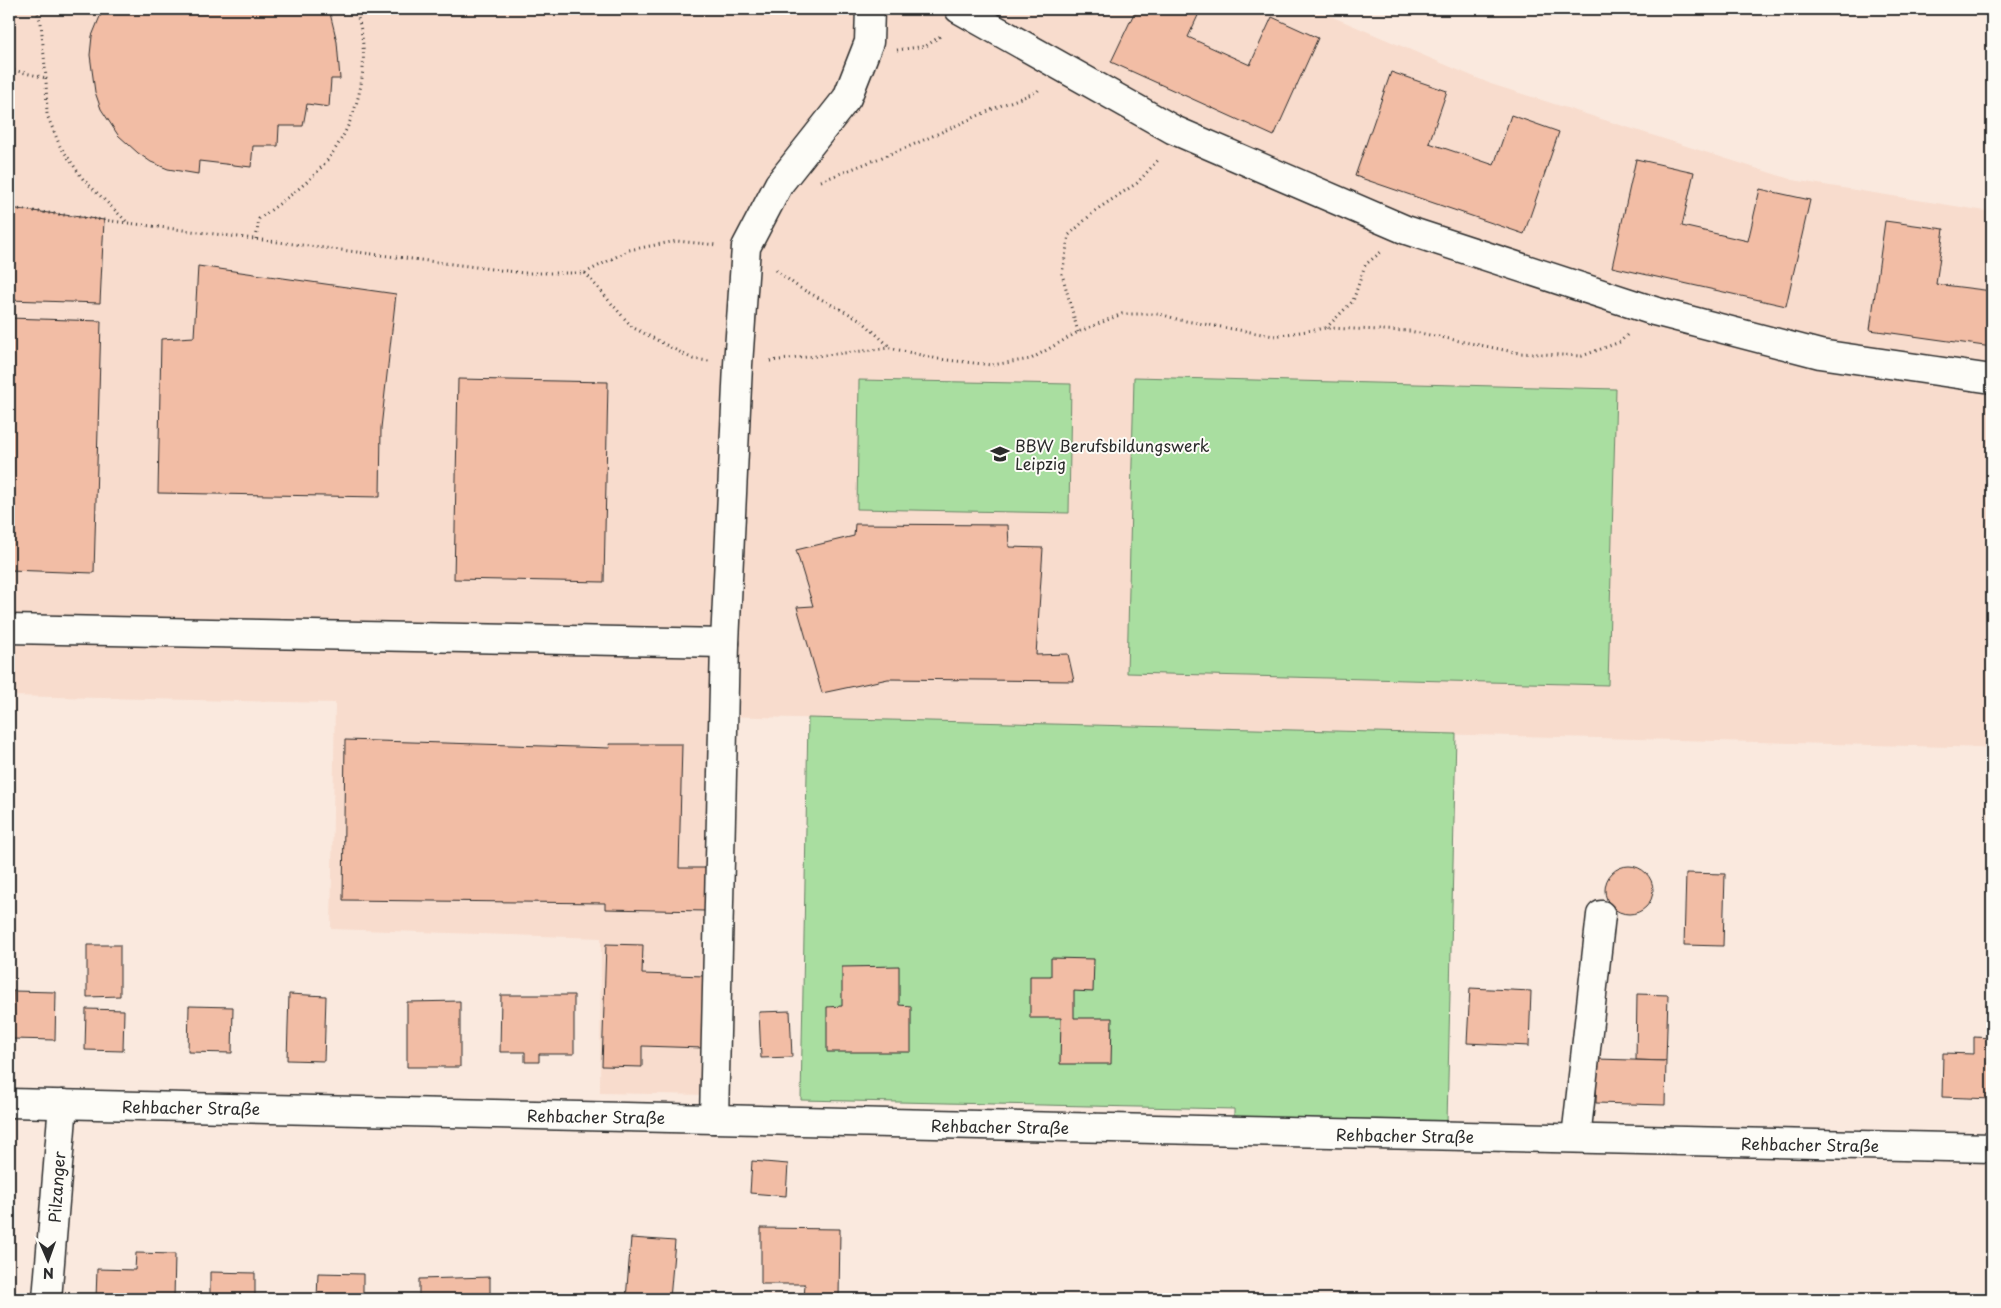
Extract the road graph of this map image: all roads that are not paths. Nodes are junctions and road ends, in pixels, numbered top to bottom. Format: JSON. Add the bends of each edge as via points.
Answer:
{"nodes":[{"id":1,"x":870,"y":9,"type":"edge"},
{"id":2,"x":962,"y":11,"type":"edge"},
{"id":3,"x":1992,"y":379,"type":"edge"},
{"id":4,"x":9,"y":629,"type":"edge"},
{"id":5,"x":725,"y":643,"type":"junction"},
{"id":6,"x":1600,"y":915,"type":"dead end"},
{"id":7,"x":9,"y":1103,"type":"edge"},
{"id":8,"x":62,"y":1104,"type":"junction"},
{"id":9,"x":714,"y":1119,"type":"junction"},
{"id":10,"x":1576,"y":1138,"type":"junction"},
{"id":11,"x":1992,"y":1148,"type":"edge"},
{"id":12,"x":47,"y":1299,"type":"edge"}],
"edges":[{"from":1,"to":5,"type":"street","via":[[869,42],[847,98],[779,184],[746,247]]},
{"from":2,"to":3,"type":"street","via":[[1174,130],[1406,230],[1654,311],[1820,354]]},
{"from":4,"to":5,"type":"street"},
{"from":5,"to":9,"type":"street"},
{"from":6,"to":10,"type":"street"},
{"from":7,"to":8,"type":"street","name":"Rehbacher Straße"},
{"from":8,"to":9,"type":"street","name":"Rehbacher Straße"},
{"from":8,"to":12,"type":"street","name":"Pilzanger"},
{"from":9,"to":10,"type":"street","name":"Rehbacher Straße"},
{"from":10,"to":11,"type":"street","name":"Rehbacher Straße"}]}
